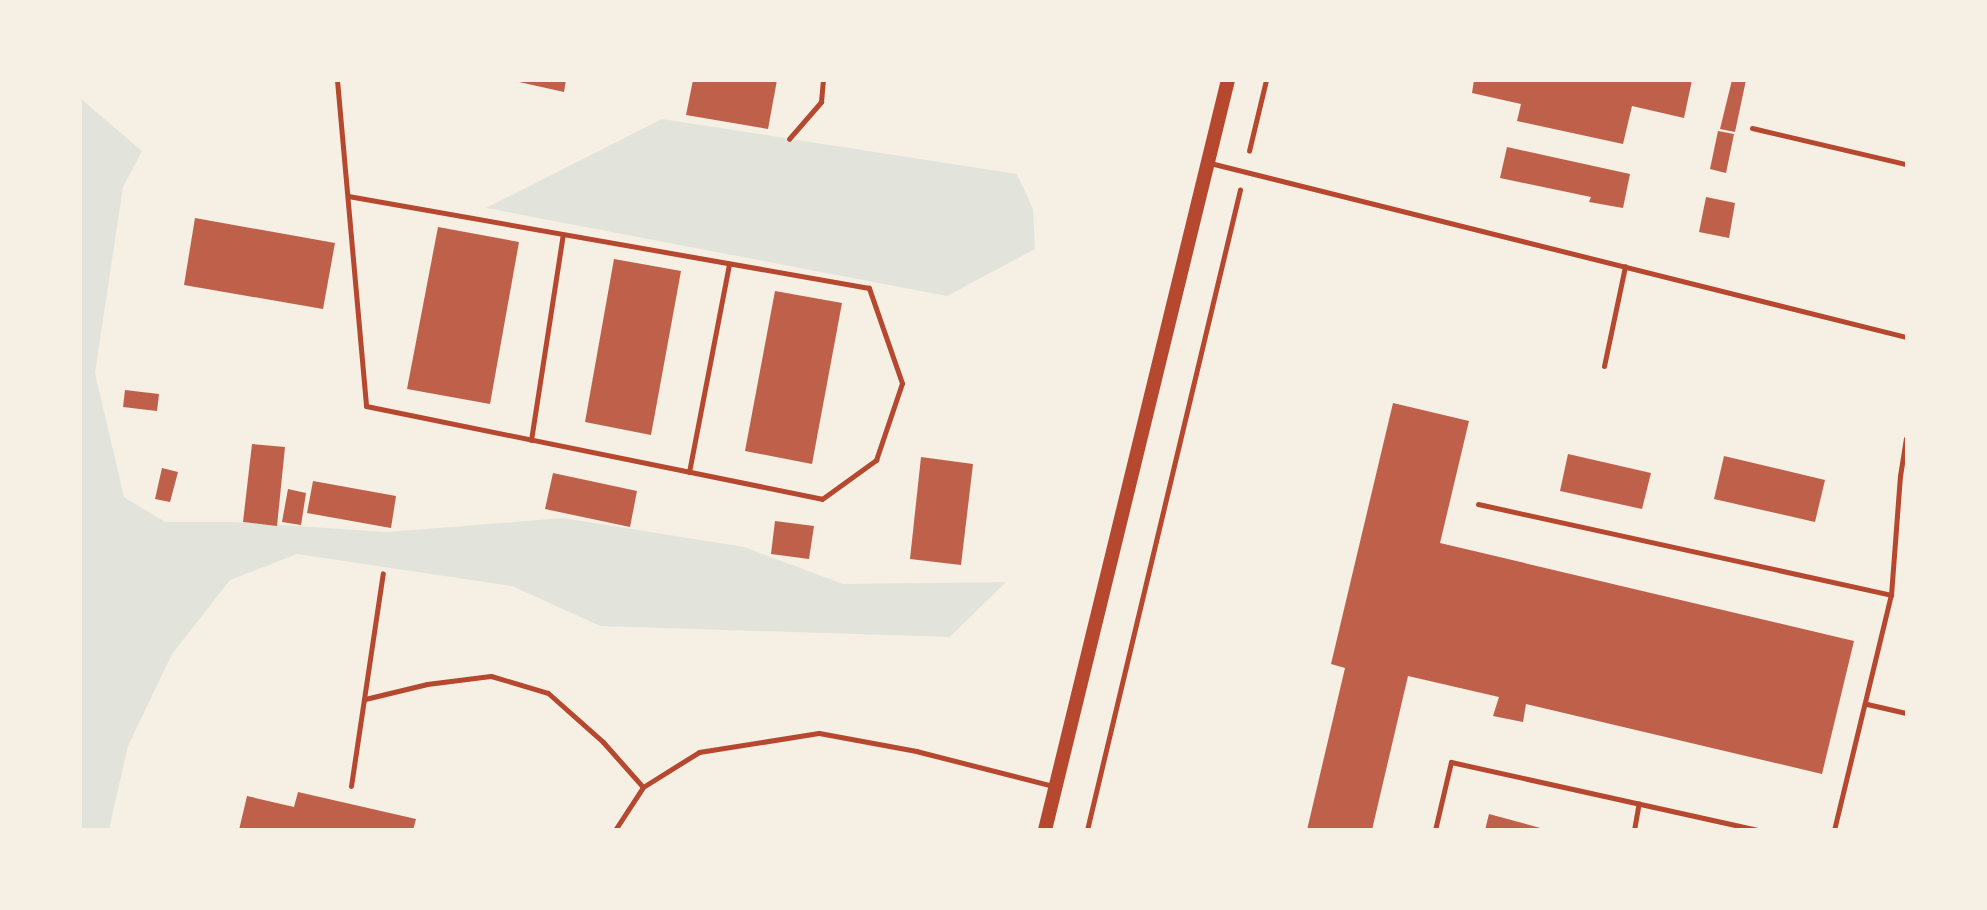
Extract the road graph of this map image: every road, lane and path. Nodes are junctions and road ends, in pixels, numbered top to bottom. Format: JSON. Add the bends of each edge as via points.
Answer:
{"nodes":[{"id":1,"x":337,"y":80,"type":"edge"},
{"id":2,"x":823,"y":80,"type":"edge"},
{"id":3,"x":1228,"y":80,"type":"edge"},
{"id":4,"x":1266,"y":80,"type":"edge"},
{"id":5,"x":1752,"y":128,"type":"dead end"},
{"id":6,"x":789,"y":139,"type":"dead end"},
{"id":7,"x":1208,"y":163,"type":"junction"},
{"id":8,"x":1906,"y":164,"type":"edge"},
{"id":9,"x":1244,"y":172,"type":"junction"},
{"id":10,"x":348,"y":197,"type":"junction"},
{"id":11,"x":563,"y":234,"type":"junction"},
{"id":12,"x":730,"y":264,"type":"junction"},
{"id":13,"x":1625,"y":266,"type":"junction"},
{"id":14,"x":1906,"y":337,"type":"edge"},
{"id":15,"x":1604,"y":366,"type":"dead end"},
{"id":16,"x":1906,"y":438,"type":"edge"},
{"id":17,"x":531,"y":440,"type":"junction"},
{"id":18,"x":689,"y":472,"type":"junction"},
{"id":19,"x":1903,"y":477,"type":"edge"},
{"id":20,"x":1478,"y":504,"type":"dead end"},
{"id":21,"x":383,"y":573,"type":"dead end"},
{"id":22,"x":1891,"y":595,"type":"junction"},
{"id":23,"x":365,"y":699,"type":"junction"},
{"id":24,"x":1867,"y":704,"type":"junction"},
{"id":25,"x":1906,"y":713,"type":"edge"},
{"id":26,"x":351,"y":786,"type":"dead end"},
{"id":27,"x":1056,"y":786,"type":"junction"},
{"id":28,"x":643,"y":787,"type":"junction"},
{"id":29,"x":1639,"y":803,"type":"junction"},
{"id":30,"x":615,"y":830,"type":"edge"},
{"id":31,"x":1045,"y":830,"type":"edge"},
{"id":32,"x":1087,"y":830,"type":"edge"},
{"id":33,"x":1434,"y":830,"type":"edge"},
{"id":34,"x":1634,"y":830,"type":"edge"},
{"id":35,"x":1758,"y":830,"type":"edge"},
{"id":36,"x":1834,"y":830,"type":"edge"}],
"edges":[{"from":1,"to":10,"type":"lane"},
{"from":2,"to":6,"type":"path","via":[[821,102]]},
{"from":3,"to":7,"type":"main road"},
{"from":4,"to":9,"type":"path"},
{"from":5,"to":8,"type":"lane"},
{"from":7,"to":9,"type":"lane"},
{"from":7,"to":27,"type":"main road"},
{"from":9,"to":13,"type":"lane"},
{"from":9,"to":32,"type":"path"},
{"from":10,"to":11,"type":"lane"},
{"from":10,"to":17,"type":"lane","via":[[366,406]]},
{"from":11,"to":12,"type":"lane"},
{"from":11,"to":17,"type":"lane"},
{"from":12,"to":18,"type":"lane"},
{"from":12,"to":18,"type":"lane","via":[[869,288],[902,383],[876,460],[822,499]]},
{"from":13,"to":14,"type":"lane"},
{"from":13,"to":15,"type":"lane"},
{"from":16,"to":19,"type":"lane"},
{"from":17,"to":18,"type":"lane"},
{"from":19,"to":22,"type":"lane"},
{"from":20,"to":22,"type":"lane"},
{"from":21,"to":23,"type":"lane"},
{"from":22,"to":24,"type":"lane"},
{"from":23,"to":26,"type":"lane"},
{"from":23,"to":28,"type":"lane","via":[[426,684],[491,676],[548,693],[603,742]]},
{"from":24,"to":25,"type":"lane"},
{"from":24,"to":36,"type":"lane"},
{"from":27,"to":28,"type":"lane","via":[[916,751],[818,733],[699,752]]},
{"from":27,"to":31,"type":"main road"},
{"from":28,"to":30,"type":"lane"},
{"from":29,"to":33,"type":"lane","via":[[1451,762]]},
{"from":29,"to":34,"type":"lane"},
{"from":29,"to":35,"type":"lane"}]}
